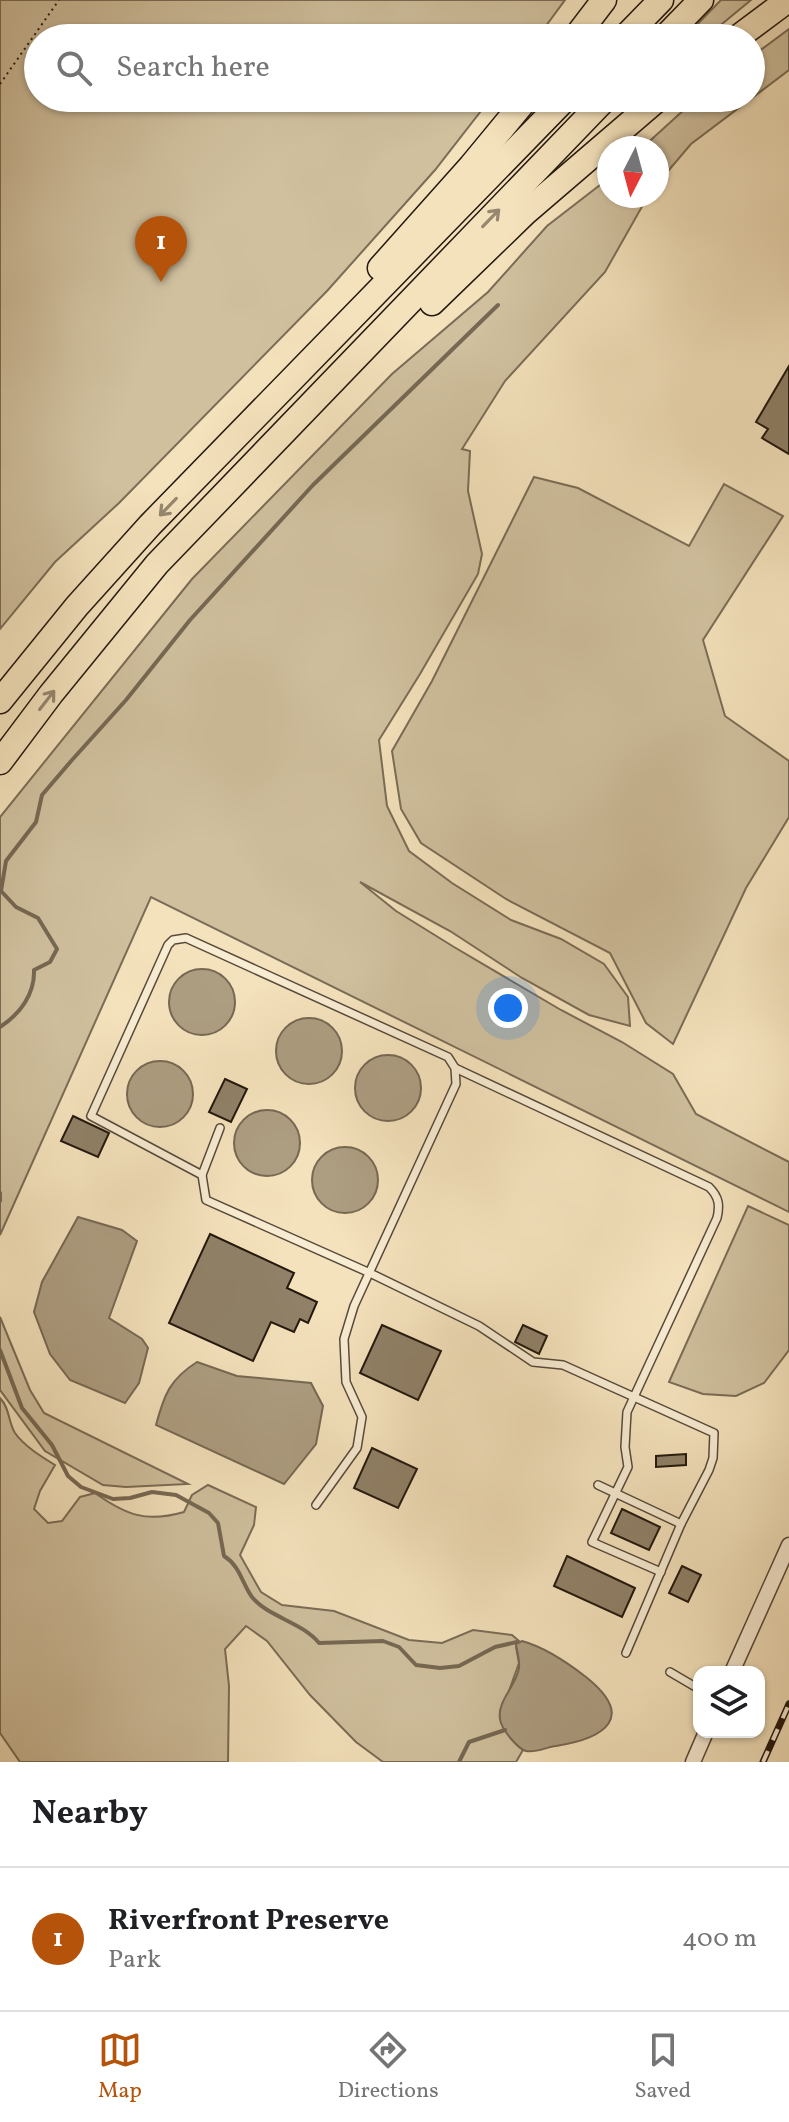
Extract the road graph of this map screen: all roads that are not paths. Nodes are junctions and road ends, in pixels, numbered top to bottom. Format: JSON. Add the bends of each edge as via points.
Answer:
{"nodes":[{"id":1,"x":604,"y":0,"type":"edge"},
{"id":2,"x":661,"y":0,"type":"edge"},
{"id":3,"x":701,"y":0,"type":"edge"},
{"id":4,"x":788,"y":0,"type":"edge"},
{"id":5,"x":586,"y":24,"type":"edge"},
{"id":6,"x":638,"y":24,"type":"edge"},
{"id":7,"x":678,"y":24,"type":"edge"},
{"id":8,"x":756,"y":24,"type":"edge"},
{"id":9,"x":515,"y":112,"type":"edge"},
{"id":10,"x":552,"y":112,"type":"edge"},
{"id":11,"x":592,"y":112,"type":"edge"},
{"id":12,"x":642,"y":112,"type":"edge"},
{"id":13,"x":222,"y":451,"type":"junction"},
{"id":14,"x":111,"y":621,"type":"junction"},
{"id":15,"x":0,"y":701,"type":"edge"},
{"id":16,"x":0,"y":762,"type":"edge"},
{"id":17,"x":455,"y":1068,"type":"junction"},
{"id":18,"x":220,"y":1128,"type":"dead end"},
{"id":19,"x":202,"y":1175,"type":"junction"},
{"id":20,"x":370,"y":1273,"type":"junction"},
{"id":21,"x":633,"y":1398,"type":"junction"},
{"id":22,"x":598,"y":1485,"type":"dead end"},
{"id":23,"x":615,"y":1492,"type":"junction"},
{"id":24,"x":316,"y":1505,"type":"dead end"},
{"id":25,"x":681,"y":1524,"type":"junction"},
{"id":26,"x":789,"y":1545,"type":"edge"},
{"id":27,"x":661,"y":1572,"type":"junction"},
{"id":28,"x":626,"y":1653,"type":"dead end"},
{"id":29,"x":735,"y":1666,"type":"edge"},
{"id":30,"x":670,"y":1672,"type":"dead end"},
{"id":31,"x":693,"y":1685,"type":"edge"},
{"id":32,"x":703,"y":1738,"type":"edge"},
{"id":33,"x":693,"y":1762,"type":"edge"}],
"edges":[{"from":1,"to":5,"type":"highway"},
{"from":2,"to":6,"type":"highway"},
{"from":3,"to":7,"type":"highway"},
{"from":4,"to":8,"type":"highway"},
{"from":9,"to":13,"type":"highway","via":[[300,353]]},
{"from":10,"to":13,"type":"highway"},
{"from":14,"to":11,"type":"highway","one_way":true,"via":[[192,527]]},
{"from":12,"to":14,"type":"highway","via":[[489,247]]},
{"from":13,"to":15,"type":"highway","one_way":true,"via":[[114,564]]},
{"from":16,"to":14,"type":"highway","one_way":true},
{"from":17,"to":19,"type":"lane","via":[[448,1057],[291,985],[186,938],[173,940],[91,1116]]},
{"from":17,"to":20,"type":"lane","via":[[456,1084]]},
{"from":17,"to":21,"type":"lane","via":[[717,1195],[717,1218]]},
{"from":18,"to":19,"type":"lane"},
{"from":19,"to":20,"type":"lane","via":[[206,1200]]},
{"from":20,"to":21,"type":"lane","via":[[479,1326],[533,1362],[563,1365]]},
{"from":20,"to":24,"type":"lane","via":[[344,1339],[346,1382],[362,1417],[357,1448]]},
{"from":21,"to":23,"type":"lane","via":[[627,1412],[628,1467]]},
{"from":21,"to":25,"type":"lane","via":[[714,1433],[713,1458]]},
{"from":22,"to":23,"type":"lane"},
{"from":23,"to":25,"type":"lane"},
{"from":23,"to":27,"type":"lane","via":[[592,1542]]},
{"from":25,"to":27,"type":"lane"},
{"from":26,"to":29,"type":"street"},
{"from":27,"to":28,"type":"lane"},
{"from":30,"to":31,"type":"lane"},
{"from":32,"to":33,"type":"street"}]}
